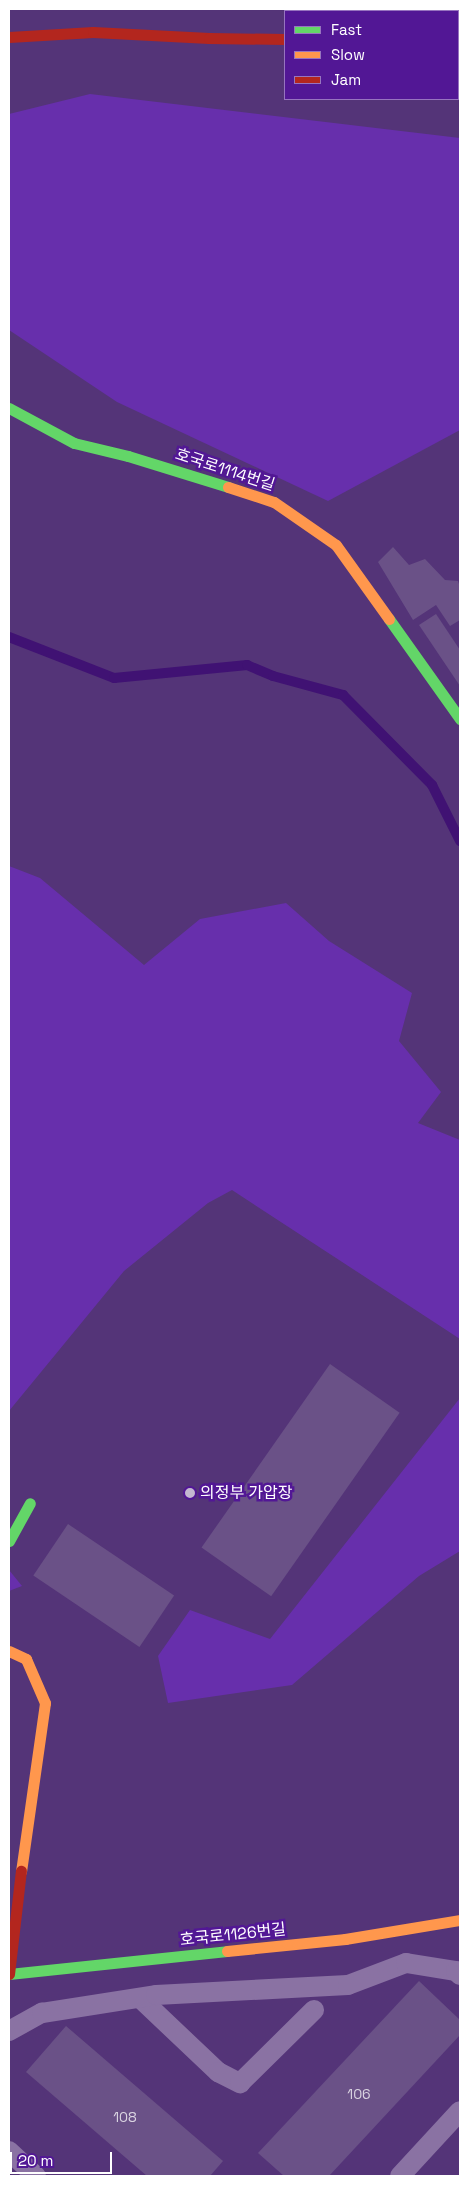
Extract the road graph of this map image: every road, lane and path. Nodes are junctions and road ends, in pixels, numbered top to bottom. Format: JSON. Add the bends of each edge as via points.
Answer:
{"nodes":[{"id":1,"x":9,"y":37,"type":"edge"},
{"id":2,"x":208,"y":38,"type":"junction"},
{"id":3,"x":284,"y":40,"type":"edge"},
{"id":4,"x":266,"y":50,"type":"dead end"},
{"id":5,"x":9,"y":408,"type":"edge"},
{"id":6,"x":460,"y":719,"type":"edge"},
{"id":7,"x":30,"y":1502,"type":"dead end"},
{"id":8,"x":9,"y":1540,"type":"edge"},
{"id":9,"x":9,"y":1651,"type":"edge"},
{"id":10,"x":460,"y":1920,"type":"edge"},
{"id":11,"x":9,"y":1974,"type":"edge"},
{"id":12,"x":460,"y":1975,"type":"edge"},
{"id":13,"x":140,"y":1998,"type":"junction"},
{"id":14,"x":314,"y":2010,"type":"dead end"},
{"id":15,"x":9,"y":2031,"type":"edge"},
{"id":16,"x":460,"y":2112,"type":"edge"},
{"id":17,"x":9,"y":2151,"type":"edge"},
{"id":18,"x":36,"y":2176,"type":"edge"},
{"id":19,"x":400,"y":2176,"type":"edge"}],
"edges":[{"from":1,"to":2,"type":"main road","via":[[93,32]]},
{"from":2,"to":3,"type":"main road"},
{"from":2,"to":4,"type":"main road"},
{"from":5,"to":6,"type":"main road","name":"호국로1114번길","via":[[74,443],[128,456],[274,502],[336,545]]},
{"from":7,"to":8,"type":"main road"},
{"from":9,"to":11,"type":"main road","via":[[26,1660],[45,1703]]},
{"from":10,"to":11,"type":"main road","name":"호국로1126번길","via":[[345,1940]]},
{"from":12,"to":13,"type":"lane","via":[[456,1971],[406,1963],[348,1985]]},
{"from":13,"to":14,"type":"lane","via":[[218,2072],[240,2084]]},
{"from":13,"to":15,"type":"lane","via":[[42,2012]]},
{"from":16,"to":19,"type":"lane"},
{"from":17,"to":18,"type":"lane"}]}
